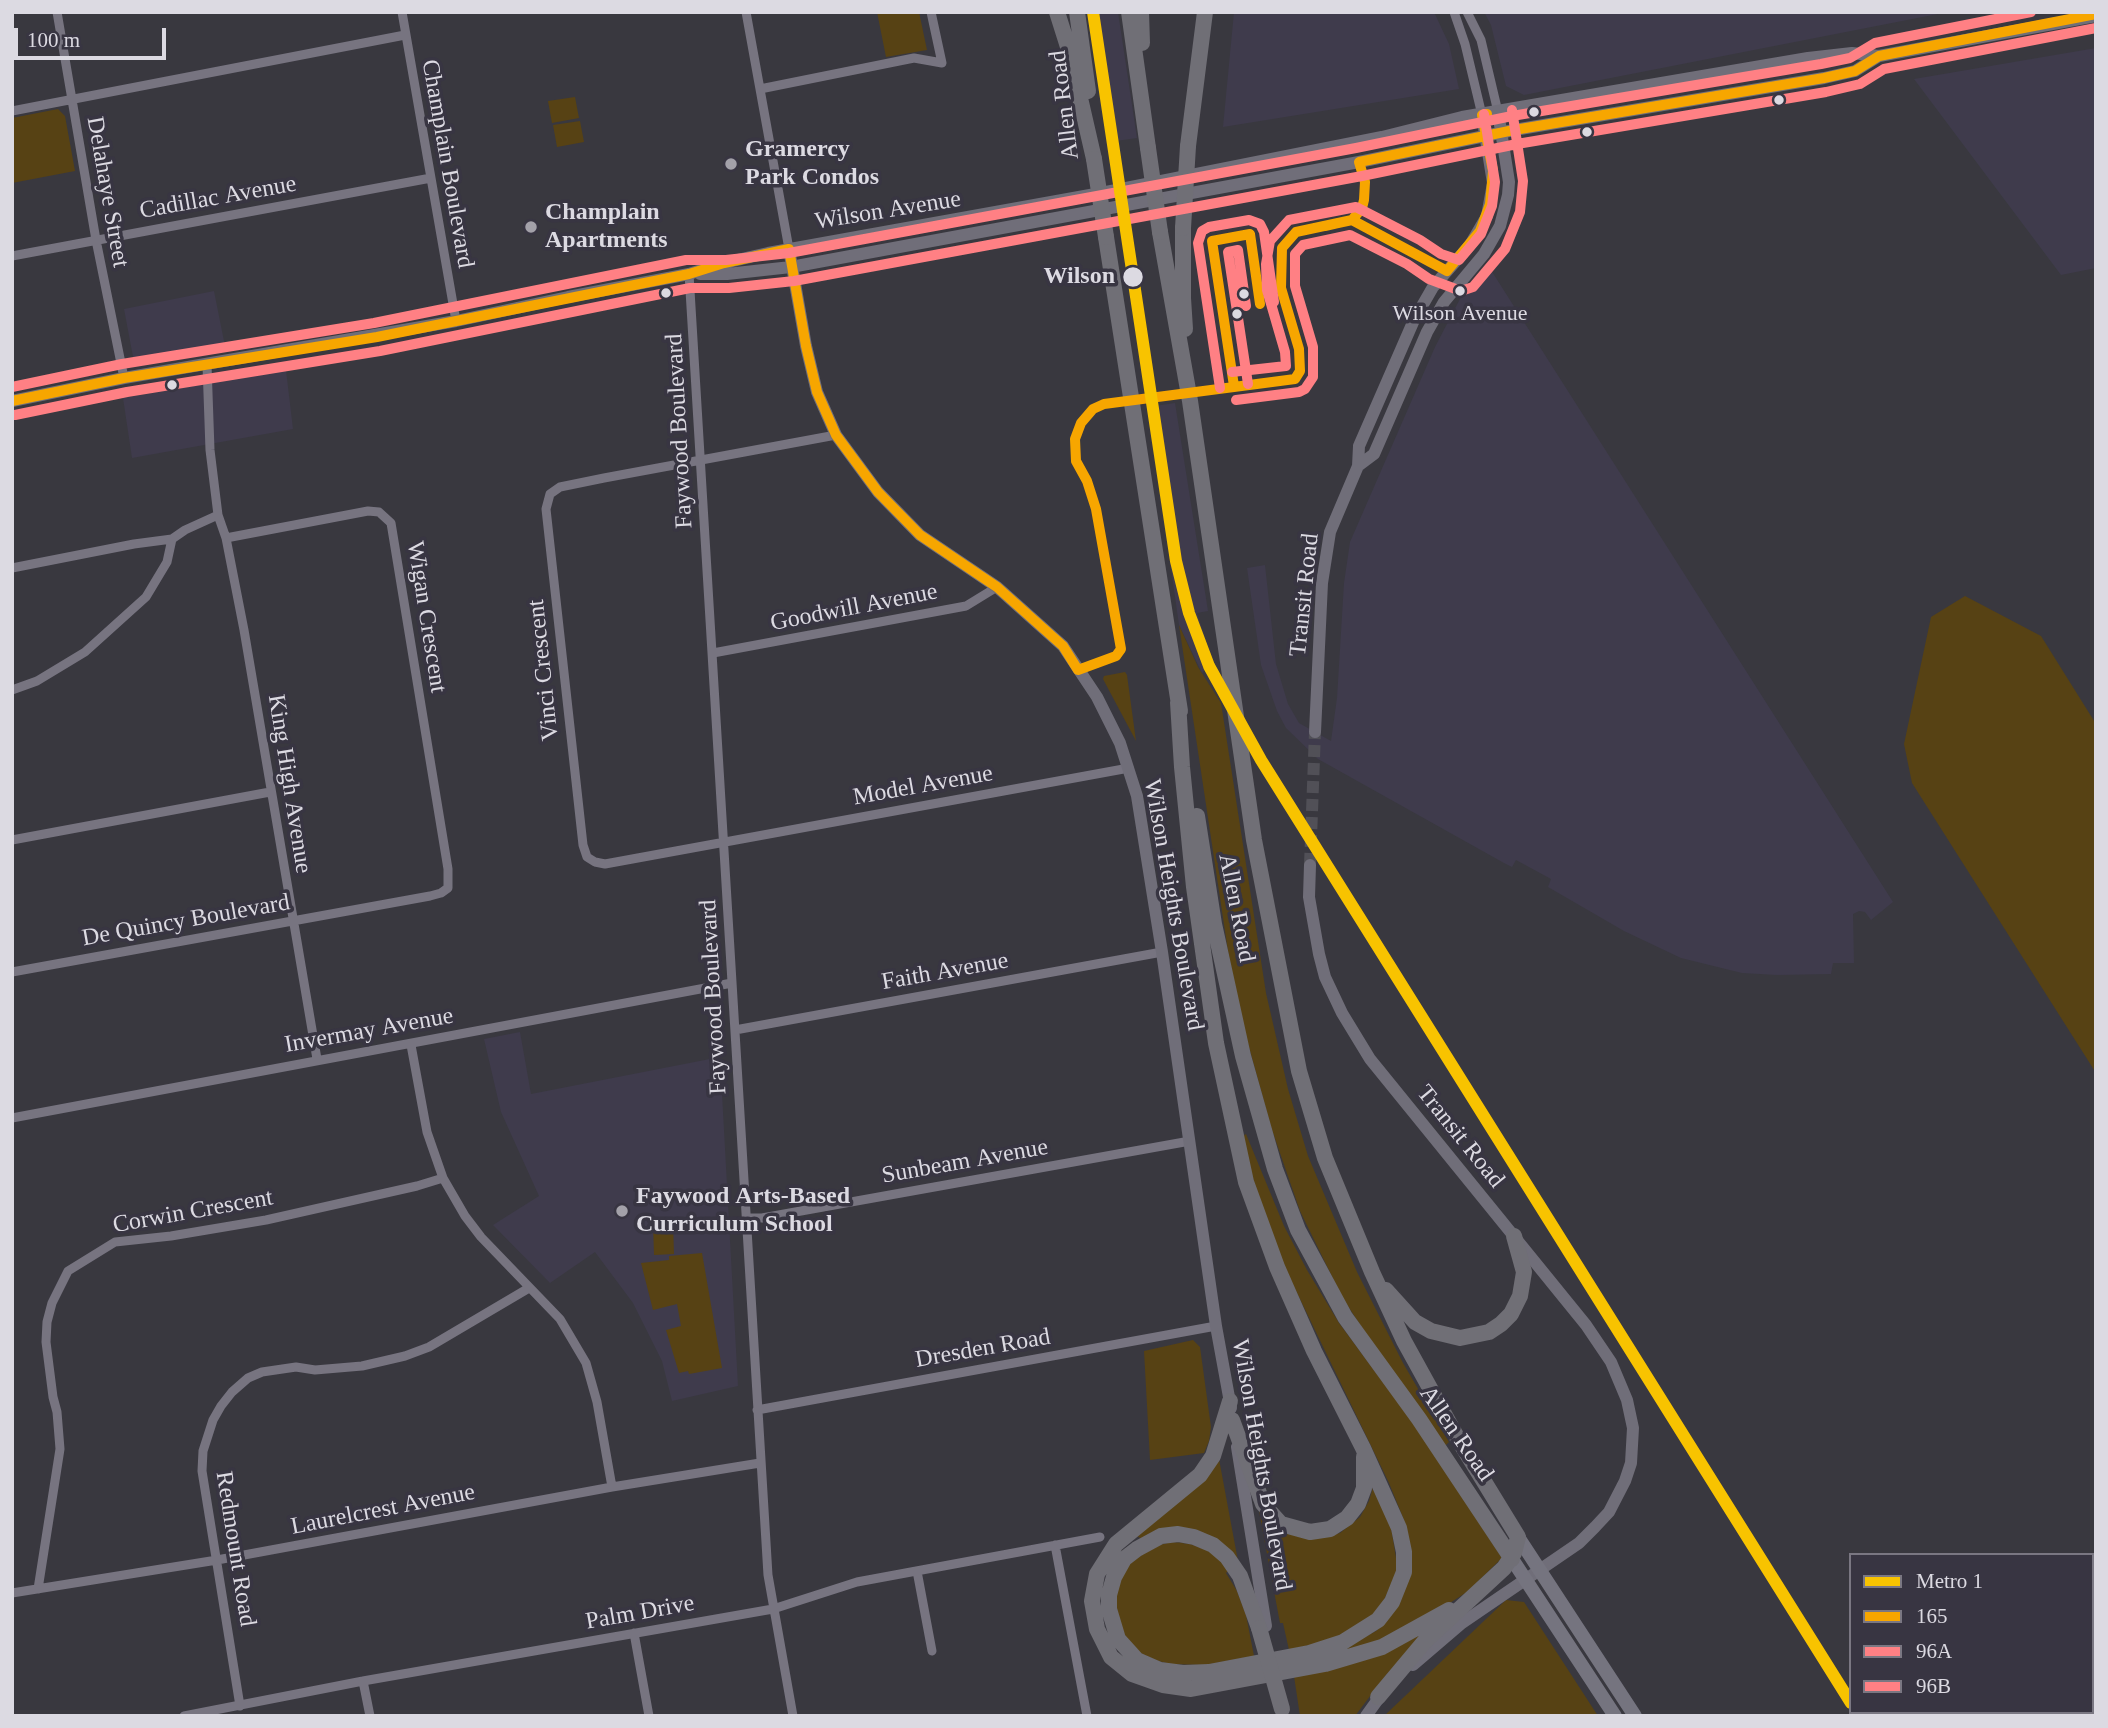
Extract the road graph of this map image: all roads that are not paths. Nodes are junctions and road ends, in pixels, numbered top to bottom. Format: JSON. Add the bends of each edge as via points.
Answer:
{"nodes":[{"id":1,"x":57,"y":12,"type":"edge"},
{"id":2,"x":402,"y":12,"type":"edge"},
{"id":3,"x":746,"y":12,"type":"edge"},
{"id":4,"x":931,"y":12,"type":"edge"},
{"id":5,"x":1057,"y":12,"type":"edge"},
{"id":6,"x":1077,"y":12,"type":"edge"},
{"id":7,"x":1129,"y":12,"type":"edge"},
{"id":8,"x":1141,"y":12,"type":"edge"},
{"id":9,"x":1205,"y":12,"type":"edge"},
{"id":10,"x":1454,"y":12,"type":"edge"},
{"id":11,"x":1467,"y":12,"type":"edge"},
{"id":12,"x":2093,"y":16,"type":"edge"},
{"id":13,"x":405,"y":35,"type":"junction"},
{"id":14,"x":1879,"y":57,"type":"junction"},
{"id":15,"x":1808,"y":58,"type":"junction"},
{"id":16,"x":1813,"y":79,"type":"junction"},
{"id":17,"x":760,"y":89,"type":"junction"},
{"id":18,"x":71,"y":100,"type":"junction"},
{"id":19,"x":1143,"y":105,"type":"junction"},
{"id":20,"x":12,"y":111,"type":"edge"},
{"id":21,"x":1498,"y":112,"type":"junction"},
{"id":22,"x":1482,"y":115,"type":"junction"},
{"id":23,"x":1502,"y":133,"type":"junction"},
{"id":24,"x":1486,"y":137,"type":"junction"},
{"id":25,"x":1094,"y":159,"type":"junction"},
{"id":26,"x":431,"y":178,"type":"junction"},
{"id":27,"x":96,"y":240,"type":"junction"},
{"id":28,"x":789,"y":249,"type":"junction"},
{"id":29,"x":12,"y":256,"type":"edge"},
{"id":30,"x":792,"y":267,"type":"junction"},
{"id":31,"x":689,"y":274,"type":"junction"},
{"id":32,"x":456,"y":321,"type":"junction"},
{"id":33,"x":206,"y":365,"type":"junction"},
{"id":34,"x":124,"y":379,"type":"junction"},
{"id":35,"x":12,"y":401,"type":"edge"},
{"id":36,"x":1190,"y":401,"type":"junction"},
{"id":37,"x":836,"y":435,"type":"junction"},
{"id":38,"x":701,"y":461,"type":"junction"},
{"id":39,"x":1358,"y":466,"type":"junction"},
{"id":40,"x":218,"y":515,"type":"junction"},
{"id":41,"x":226,"y":538,"type":"junction"},
{"id":42,"x":172,"y":539,"type":"junction"},
{"id":43,"x":12,"y":568,"type":"edge"},
{"id":44,"x":997,"y":587,"type":"junction"},
{"id":45,"x":713,"y":653,"type":"junction"},
{"id":46,"x":12,"y":690,"type":"edge"},
{"id":47,"x":1178,"y":702,"type":"junction"},
{"id":48,"x":1315,"y":732,"type":"tunnel mouth"},
{"id":49,"x":1129,"y":768,"type":"junction"},
{"id":50,"x":270,"y":792,"type":"junction"},
{"id":51,"x":12,"y":840,"type":"edge"},
{"id":52,"x":725,"y":843,"type":"junction"},
{"id":53,"x":1310,"y":865,"type":"tunnel mouth"},
{"id":54,"x":447,"y":888,"type":"joint"},
{"id":55,"x":292,"y":922,"type":"junction"},
{"id":56,"x":1163,"y":952,"type":"junction"},
{"id":57,"x":12,"y":972,"type":"edge"},
{"id":58,"x":732,"y":983,"type":"junction"},
{"id":59,"x":735,"y":1030,"type":"junction"},
{"id":60,"x":411,"y":1045,"type":"junction"},
{"id":61,"x":317,"y":1059,"type":"junction"},
{"id":62,"x":12,"y":1118,"type":"edge"},
{"id":63,"x":1190,"y":1141,"type":"junction"},
{"id":64,"x":443,"y":1178,"type":"junction"},
{"id":65,"x":747,"y":1218,"type":"junction"},
{"id":66,"x":1514,"y":1236,"type":"junction"},
{"id":67,"x":1372,"y":1272,"type":"junction"},
{"id":68,"x":529,"y":1288,"type":"junction"},
{"id":69,"x":1216,"y":1326,"type":"junction"},
{"id":70,"x":1230,"y":1401,"type":"junction"},
{"id":71,"x":757,"y":1410,"type":"junction"},
{"id":72,"x":1232,"y":1420,"type":"junction"},
{"id":73,"x":1363,"y":1448,"type":"junction"},
{"id":74,"x":760,"y":1462,"type":"junction"},
{"id":75,"x":612,"y":1487,"type":"junction"},
{"id":76,"x":1518,"y":1536,"type":"junction"},
{"id":77,"x":1100,"y":1537,"type":"dead end"},
{"id":78,"x":1055,"y":1545,"type":"junction"},
{"id":79,"x":1511,"y":1559,"type":"junction"},
{"id":80,"x":218,"y":1560,"type":"junction"},
{"id":81,"x":1539,"y":1568,"type":"junction"},
{"id":82,"x":917,"y":1571,"type":"junction"},
{"id":83,"x":1524,"y":1578,"type":"junction"},
{"id":84,"x":38,"y":1589,"type":"junction"},
{"id":85,"x":12,"y":1593,"type":"edge"},
{"id":86,"x":1475,"y":1595,"type":"junction"},
{"id":87,"x":774,"y":1609,"type":"junction"},
{"id":88,"x":1262,"y":1627,"type":"junction"},
{"id":89,"x":634,"y":1633,"type":"junction"},
{"id":90,"x":932,"y":1651,"type":"dead end"},
{"id":91,"x":1272,"y":1674,"type":"junction"},
{"id":92,"x":363,"y":1681,"type":"junction"},
{"id":93,"x":1378,"y":1697,"type":"junction"},
{"id":94,"x":240,"y":1706,"type":"junction"},
{"id":95,"x":1282,"y":1712,"type":"edge"},
{"id":96,"x":212,"y":1713,"type":"edge"},
{"id":97,"x":184,"y":1716,"type":"edge"},
{"id":98,"x":370,"y":1716,"type":"edge"},
{"id":99,"x":649,"y":1716,"type":"edge"},
{"id":100,"x":793,"y":1716,"type":"edge"},
{"id":101,"x":1087,"y":1716,"type":"edge"},
{"id":102,"x":1366,"y":1716,"type":"edge"},
{"id":103,"x":1615,"y":1716,"type":"edge"},
{"id":104,"x":1635,"y":1716,"type":"edge"}],
"edges":[{"from":1,"to":18,"type":"street","name":"Delahaye Street"},
{"from":2,"to":13,"type":"street","name":"Champlain Boulevard"},
{"from":3,"to":17,"type":"street"},
{"from":4,"to":17,"type":"street","via":[[942,63],[914,58]]},
{"from":5,"to":25,"type":"highway"},
{"from":6,"to":25,"type":"highway","name":"Allen Road"},
{"from":7,"to":19,"type":"highway","name":"Allen Road"},
{"from":8,"to":19,"type":"highway"},
{"from":9,"to":36,"type":"highway","bridge":true,"via":[[1182,228]]},
{"from":10,"to":22,"type":"street"},
{"from":11,"to":21,"type":"street","via":[[1481,40]]},
{"from":12,"to":14,"type":"main road","name":"Wilson Avenue"},
{"from":13,"to":18,"type":"street"},
{"from":13,"to":26,"type":"street","name":"Champlain Boulevard"},
{"from":14,"to":15,"type":"main road","name":"Wilson Avenue","via":[[1852,53]]},
{"from":14,"to":16,"type":"main road","name":"Wilson Avenue","via":[[1855,71]]},
{"from":15,"to":16,"type":"main road"},
{"from":15,"to":21,"type":"main road","name":"Wilson Avenue"},
{"from":16,"to":23,"type":"main road","name":"Wilson Avenue"},
{"from":17,"to":28,"type":"street"},
{"from":18,"to":20,"type":"street"},
{"from":18,"to":27,"type":"street","name":"Delahaye Street"},
{"from":19,"to":36,"type":"highway","name":"Allen Road","bridge":true},
{"from":21,"to":22,"type":"main road","name":"Wilson Avenue"},
{"from":21,"to":23,"type":"main road","name":"Transit Road"},
{"from":22,"to":24,"type":"main road","name":"Transit Road"},
{"from":22,"to":28,"type":"main road","name":"Wilson Avenue","via":[[1101,193]]},
{"from":23,"to":24,"type":"main road","name":"Wilson Avenue"},
{"from":23,"to":39,"type":"main road","name":"Transit Road","via":[[1509,182],[1500,226],[1484,254],[1444,302],[1374,454]]},
{"from":24,"to":30,"type":"main road","name":"Wilson Avenue"},
{"from":24,"to":39,"type":"main road","name":"Transit Road","via":[[1493,183],[1487,216],[1418,312],[1359,446]]},
{"from":25,"to":47,"type":"highway","name":"Allen Road","bridge":true},
{"from":26,"to":27,"type":"street","name":"Cadillac Avenue"},
{"from":26,"to":32,"type":"street","name":"Champlain Boulevard"},
{"from":27,"to":29,"type":"street","name":"Cadillac Avenue"},
{"from":27,"to":34,"type":"street","name":"Delahaye Street"},
{"from":28,"to":30,"type":"main road","name":"Wilson Heights Boulevard"},
{"from":28,"to":31,"type":"main road","name":"Wilson Avenue"},
{"from":30,"to":31,"type":"main road","name":"Wilson Avenue"},
{"from":30,"to":37,"type":"main road","name":"Wilson Heights Boulevard","via":[[817,392]]},
{"from":31,"to":32,"type":"main road","name":"Wilson Avenue"},
{"from":31,"to":38,"type":"street","name":"Faywood Boulevard"},
{"from":32,"to":33,"type":"main road","name":"Wilson Avenue"},
{"from":33,"to":34,"type":"main road","name":"Wilson Avenue"},
{"from":33,"to":40,"type":"street","name":"King High Avenue"},
{"from":34,"to":35,"type":"main road","name":"Wilson Avenue"},
{"from":36,"to":67,"type":"highway","name":"Allen Road","via":[[1254,841],[1285,1003],[1325,1157]]},
{"from":37,"to":38,"type":"street"},
{"from":37,"to":44,"type":"main road","name":"Wilson Heights Boulevard","via":[[878,492],[920,535]]},
{"from":38,"to":45,"type":"street","name":"Faywood Boulevard"},
{"from":38,"to":52,"type":"street","name":"Vinci Crescent","via":[[560,487],[550,494],[546,509],[587,856],[606,864]]},
{"from":39,"to":48,"type":"main road","name":"Transit Road","via":[[1326,554]]},
{"from":40,"to":41,"type":"street","name":"King High Avenue"},
{"from":40,"to":42,"type":"street"},
{"from":41,"to":50,"type":"street","name":"King High Avenue"},
{"from":41,"to":54,"type":"street","name":"Wigan Crescent","via":[[368,511],[379,512],[391,523],[448,869]]},
{"from":42,"to":43,"type":"street"},
{"from":42,"to":46,"type":"street","via":[[167,562],[146,597],[85,652],[37,681]]},
{"from":44,"to":45,"type":"street","name":"Goodwill Avenue","via":[[966,606]]},
{"from":44,"to":49,"type":"main road","name":"Wilson Heights Boulevard","via":[[1063,646],[1097,697]]},
{"from":45,"to":52,"type":"street","name":"Faywood Boulevard"},
{"from":47,"to":73,"type":"highway","via":[[1194,887],[1216,1043],[1245,1182],[1314,1352]]},
{"from":47,"to":79,"type":"highway","name":"Allen Road","via":[[1214,924],[1240,1042],[1275,1169],[1298,1230],[1345,1317]]},
{"from":49,"to":52,"type":"street","name":"Model Avenue"},
{"from":49,"to":56,"type":"main road","name":"Wilson Heights Boulevard"},
{"from":50,"to":51,"type":"street"},
{"from":50,"to":55,"type":"street","name":"King High Avenue"},
{"from":52,"to":58,"type":"street","name":"Faywood Boulevard"},
{"from":53,"to":66,"type":"main road","name":"Transit Road","via":[[1309,897],[1319,954],[1342,1013],[1370,1059]]},
{"from":54,"to":55,"type":"street","name":"De Quincy Boulevard","via":[[430,896]]},
{"from":55,"to":57,"type":"street","name":"De Quincy Boulevard"},
{"from":55,"to":61,"type":"street","name":"King High Avenue"},
{"from":56,"to":59,"type":"street","name":"Faith Avenue"},
{"from":56,"to":63,"type":"main road","name":"Wilson Heights Boulevard"},
{"from":58,"to":59,"type":"street","name":"Faywood Boulevard"},
{"from":58,"to":60,"type":"street","name":"Invermay Avenue"},
{"from":59,"to":65,"type":"street","name":"Faywood Boulevard"},
{"from":60,"to":61,"type":"street","name":"Invermay Avenue"},
{"from":60,"to":64,"type":"street","via":[[427,1132]]},
{"from":61,"to":62,"type":"street","name":"Invermay Avenue"},
{"from":63,"to":65,"type":"street","name":"Sunbeam Avenue"},
{"from":63,"to":69,"type":"main road","name":"Wilson Heights Boulevard"},
{"from":64,"to":68,"type":"street","via":[[481,1237]]},
{"from":64,"to":84,"type":"street","name":"Corwin Crescent","via":[[266,1220],[115,1242],[68,1271],[47,1322],[60,1449]]},
{"from":65,"to":71,"type":"street","name":"Faywood Boulevard"},
{"from":66,"to":67,"type":"highway","via":[[1524,1272],[1520,1296],[1511,1314],[1480,1336],[1444,1336],[1422,1326]]},
{"from":66,"to":81,"type":"main road","name":"Transit Road","via":[[1611,1362],[1628,1400],[1633,1428],[1628,1473],[1618,1497],[1595,1527],[1549,1555]]},
{"from":67,"to":76,"type":"highway","name":"Allen Road","via":[[1404,1341]]},
{"from":68,"to":75,"type":"street","via":[[560,1320],[586,1363]]},
{"from":68,"to":80,"type":"street","name":"Redmount Road","via":[[429,1347],[405,1356],[362,1366],[280,1368],[248,1378],[213,1420],[203,1451],[204,1492]]},
{"from":69,"to":70,"type":"main road","name":"Wilson Heights Boulevard"},
{"from":69,"to":71,"type":"street","name":"Dresden Road"},
{"from":70,"to":72,"type":"main road","name":"Wilson Heights Boulevard"},
{"from":70,"to":91,"type":"highway","via":[[1213,1456],[1200,1475],[1116,1544],[1097,1574],[1092,1601],[1097,1629],[1111,1657],[1132,1674],[1192,1689]]},
{"from":71,"to":74,"type":"street","name":"Faywood Boulevard"},
{"from":72,"to":73,"type":"highway","via":[[1263,1504],[1281,1524],[1310,1532],[1330,1529],[1358,1504],[1364,1488]]},
{"from":72,"to":88,"type":"main road","name":"Wilson Heights Boulevard"},
{"from":73,"to":88,"type":"highway","via":[[1399,1528],[1404,1572],[1392,1602],[1378,1620],[1343,1642],[1209,1672],[1160,1670],[1137,1660],[1118,1639],[1109,1595],[1124,1559],[1136,1549],[1161,1536],[1194,1537],[1227,1557]]},
{"from":74,"to":75,"type":"street","name":"Laurelcrest Avenue"},
{"from":74,"to":87,"type":"street","name":"Faywood Boulevard"},
{"from":75,"to":80,"type":"street","name":"Laurelcrest Avenue"},
{"from":76,"to":79,"type":"highway"},
{"from":76,"to":81,"type":"main road","name":"Allen Road"},
{"from":77,"to":78,"type":"street","name":"Palm Drive"},
{"from":78,"to":82,"type":"street","name":"Palm Drive"},
{"from":78,"to":101,"type":"street"},
{"from":79,"to":83,"type":"main road","name":"Allen Road"},
{"from":79,"to":86,"type":"highway"},
{"from":80,"to":84,"type":"street","name":"Laurelcrest Avenue"},
{"from":80,"to":94,"type":"street","name":"Redmount Road"},
{"from":81,"to":83,"type":"main road","name":"Transit Road"},
{"from":81,"to":104,"type":"main road","name":"Allen Road"},
{"from":82,"to":87,"type":"street","name":"Palm Drive","via":[[858,1582]]},
{"from":82,"to":90,"type":"street"},
{"from":83,"to":93,"type":"main road","name":"Transit Road","via":[[1438,1641]]},
{"from":83,"to":103,"type":"main road","name":"Allen Road"},
{"from":84,"to":85,"type":"street","name":"Laurelcrest Avenue"},
{"from":86,"to":91,"type":"highway","via":[[1382,1647]]},
{"from":86,"to":93,"type":"highway","via":[[1425,1641]]},
{"from":87,"to":89,"type":"street","name":"Palm Drive"},
{"from":87,"to":100,"type":"street","name":"Faywood Boulevard"},
{"from":88,"to":91,"type":"highway","bridge":true},
{"from":89,"to":92,"type":"street","name":"Palm Drive"},
{"from":89,"to":99,"type":"street"},
{"from":91,"to":95,"type":"highway","bridge":true},
{"from":92,"to":94,"type":"street","name":"Palm Drive"},
{"from":92,"to":98,"type":"street"},
{"from":93,"to":102,"type":"main road","name":"Transit Road"},
{"from":94,"to":96,"type":"street","name":"Palm Drive"},
{"from":96,"to":97,"type":"street","name":"Palm Drive"}]}
